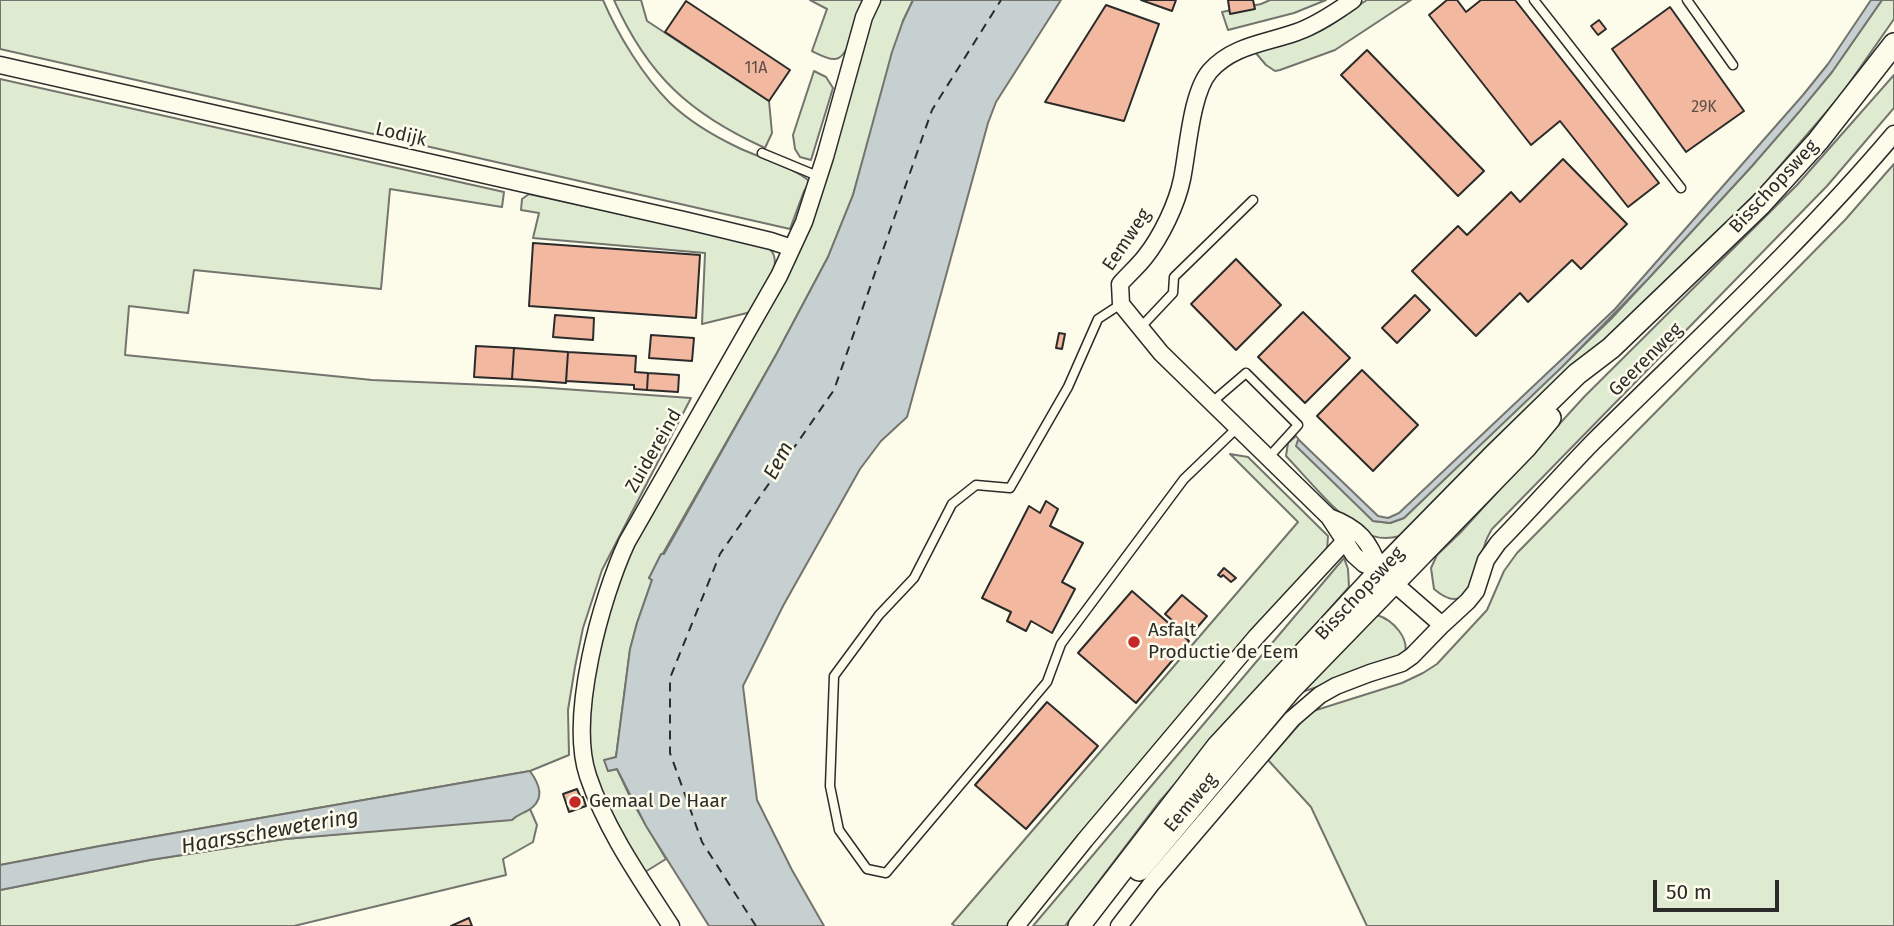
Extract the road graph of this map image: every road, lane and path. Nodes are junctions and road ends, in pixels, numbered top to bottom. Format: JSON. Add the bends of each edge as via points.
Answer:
{"nodes":[{"id":1,"x":872,"y":0,"type":"edge"},
{"id":2,"x":1353,"y":0,"type":"edge"},
{"id":3,"x":1534,"y":0,"type":"edge"},
{"id":4,"x":1686,"y":0,"type":"edge"},
{"id":5,"x":1894,"y":44,"type":"edge"},
{"id":6,"x":0,"y":65,"type":"edge"},
{"id":7,"x":1733,"y":65,"type":"dead end"},
{"id":8,"x":1894,"y":134,"type":"edge"},
{"id":9,"x":762,"y":153,"type":"dead end"},
{"id":10,"x":820,"y":177,"type":"junction"},
{"id":11,"x":1681,"y":188,"type":"dead end"},
{"id":12,"x":1253,"y":200,"type":"dead end"},
{"id":13,"x":792,"y":248,"type":"junction"},
{"id":14,"x":1121,"y":304,"type":"junction"},
{"id":15,"x":1140,"y":328,"type":"junction"},
{"id":16,"x":1212,"y":402,"type":"junction"},
{"id":17,"x":1237,"y":428,"type":"junction"},
{"id":18,"x":1268,"y":458,"type":"junction"},
{"id":19,"x":1329,"y":517,"type":"junction"},
{"id":20,"x":1345,"y":541,"type":"junction"},
{"id":21,"x":1387,"y":577,"type":"junction"},
{"id":22,"x":1442,"y":625,"type":"junction"},
{"id":23,"x":671,"y":926,"type":"edge"},
{"id":24,"x":1016,"y":926,"type":"edge"},
{"id":25,"x":1079,"y":926,"type":"edge"},
{"id":26,"x":1092,"y":926,"type":"edge"},
{"id":27,"x":1119,"y":926,"type":"edge"}],
"edges":[{"from":1,"to":10,"type":"street","name":"Zuidereind"},
{"from":2,"to":14,"type":"street","name":"Eemweg","via":[[1300,32],[1232,53],[1209,72],[1195,102],[1181,182],[1166,222],[1146,256],[1120,284]]},
{"from":3,"to":11,"type":"lane"},
{"from":4,"to":7,"type":"lane"},
{"from":5,"to":21,"type":"main road","name":"Bisschopsweg","via":[[1818,141],[1759,205],[1611,348],[1525,447]]},
{"from":6,"to":13,"type":"street","name":"Lodijk"},
{"from":8,"to":22,"type":"street","name":"Geerenweg","via":[[1799,240],[1498,543],[1486,560],[1476,591]]},
{"from":9,"to":10,"type":"lane"},
{"from":10,"to":13,"type":"street","name":"Zuidereind"},
{"from":12,"to":15,"type":"lane","via":[[1174,277],[1173,293]]},
{"from":13,"to":23,"type":"street","name":"Zuidereind","via":[[626,542],[589,664],[581,723],[587,775],[611,829]]},
{"from":14,"to":15,"type":"street"},
{"from":14,"to":17,"type":"lane","via":[[1098,319],[1068,387],[1010,488],[976,485],[952,504],[914,578],[879,615],[834,676],[830,786],[839,830],[867,869],[886,873],[1047,682],[1061,644],[1184,479]]},
{"from":15,"to":16,"type":"street"},
{"from":16,"to":17,"type":"street"},
{"from":16,"to":18,"type":"lane","via":[[1246,373],[1297,425]]},
{"from":17,"to":18,"type":"street"},
{"from":18,"to":19,"type":"street"},
{"from":19,"to":20,"type":"street"},
{"from":19,"to":21,"type":"street","via":[[1347,523],[1359,534]]},
{"from":20,"to":21,"type":"street","via":[[1364,564]]},
{"from":20,"to":24,"type":"street","via":[[1256,637]]},
{"from":21,"to":22,"type":"street"},
{"from":21,"to":25,"type":"main road","name":"Bisschopsweg","via":[[1217,747]]},
{"from":21,"to":26,"type":"main road","name":"Bisschopsweg"},
{"from":22,"to":27,"type":"street","name":"Eemweg","via":[[1402,663],[1349,680],[1305,706]]}]}
